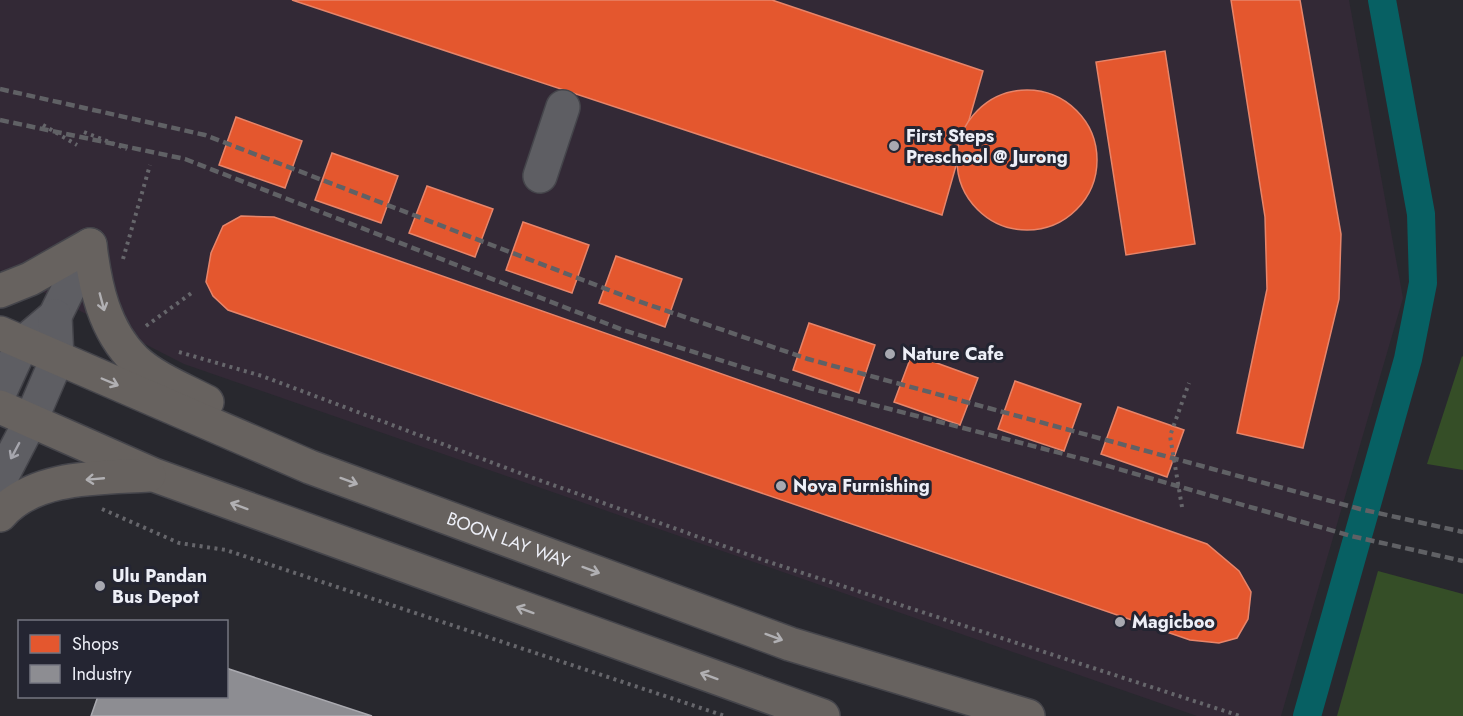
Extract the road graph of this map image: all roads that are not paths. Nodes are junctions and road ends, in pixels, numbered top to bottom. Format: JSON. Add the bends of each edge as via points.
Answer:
{"nodes":[{"id":1,"x":563,"y":107,"type":"dead end"},
{"id":2,"x":540,"y":176,"type":"dead end"},
{"id":3,"x":90,"y":245,"type":"junction"},
{"id":4,"x":0,"y":291,"type":"edge"},
{"id":5,"x":55,"y":316,"type":"junction"},
{"id":6,"x":11,"y":338,"type":"edge"},
{"id":7,"x":57,"y":359,"type":"junction"},
{"id":8,"x":0,"y":392,"type":"edge"},
{"id":9,"x":0,"y":407,"type":"edge"},
{"id":10,"x":30,"y":422,"type":"junction"},
{"id":11,"x":310,"y":467,"type":"junction"},
{"id":12,"x":154,"y":475,"type":"junction"},
{"id":13,"x":0,"y":480,"type":"edge"},
{"id":14,"x":0,"y":515,"type":"edge"},
{"id":15,"x":823,"y":716,"type":"edge"},
{"id":16,"x":1028,"y":716,"type":"edge"}],
"edges":[{"from":1,"to":2,"type":"street"},
{"from":3,"to":4,"type":"main road"},
{"from":3,"to":5,"type":"street"},
{"from":3,"to":11,"type":"main road","one_way":true,"via":[[104,313],[113,335],[135,360]]},
{"from":5,"to":6,"type":"street"},
{"from":5,"to":7,"type":"street"},
{"from":6,"to":7,"type":"main road","name":"BOON LAY WAY"},
{"from":6,"to":8,"type":"street"},
{"from":7,"to":10,"type":"street"},
{"from":7,"to":11,"type":"main road","name":"BOON LAY WAY","one_way":true},
{"from":9,"to":10,"type":"main road"},
{"from":10,"to":12,"type":"main road"},
{"from":10,"to":13,"type":"street","one_way":true},
{"from":11,"to":16,"type":"main road","name":"BOON LAY WAY","one_way":true,"via":[[790,644]]},
{"from":12,"to":14,"type":"main road","one_way":true,"via":[[68,482],[15,500]]},
{"from":15,"to":12,"type":"main road","one_way":true}]}
